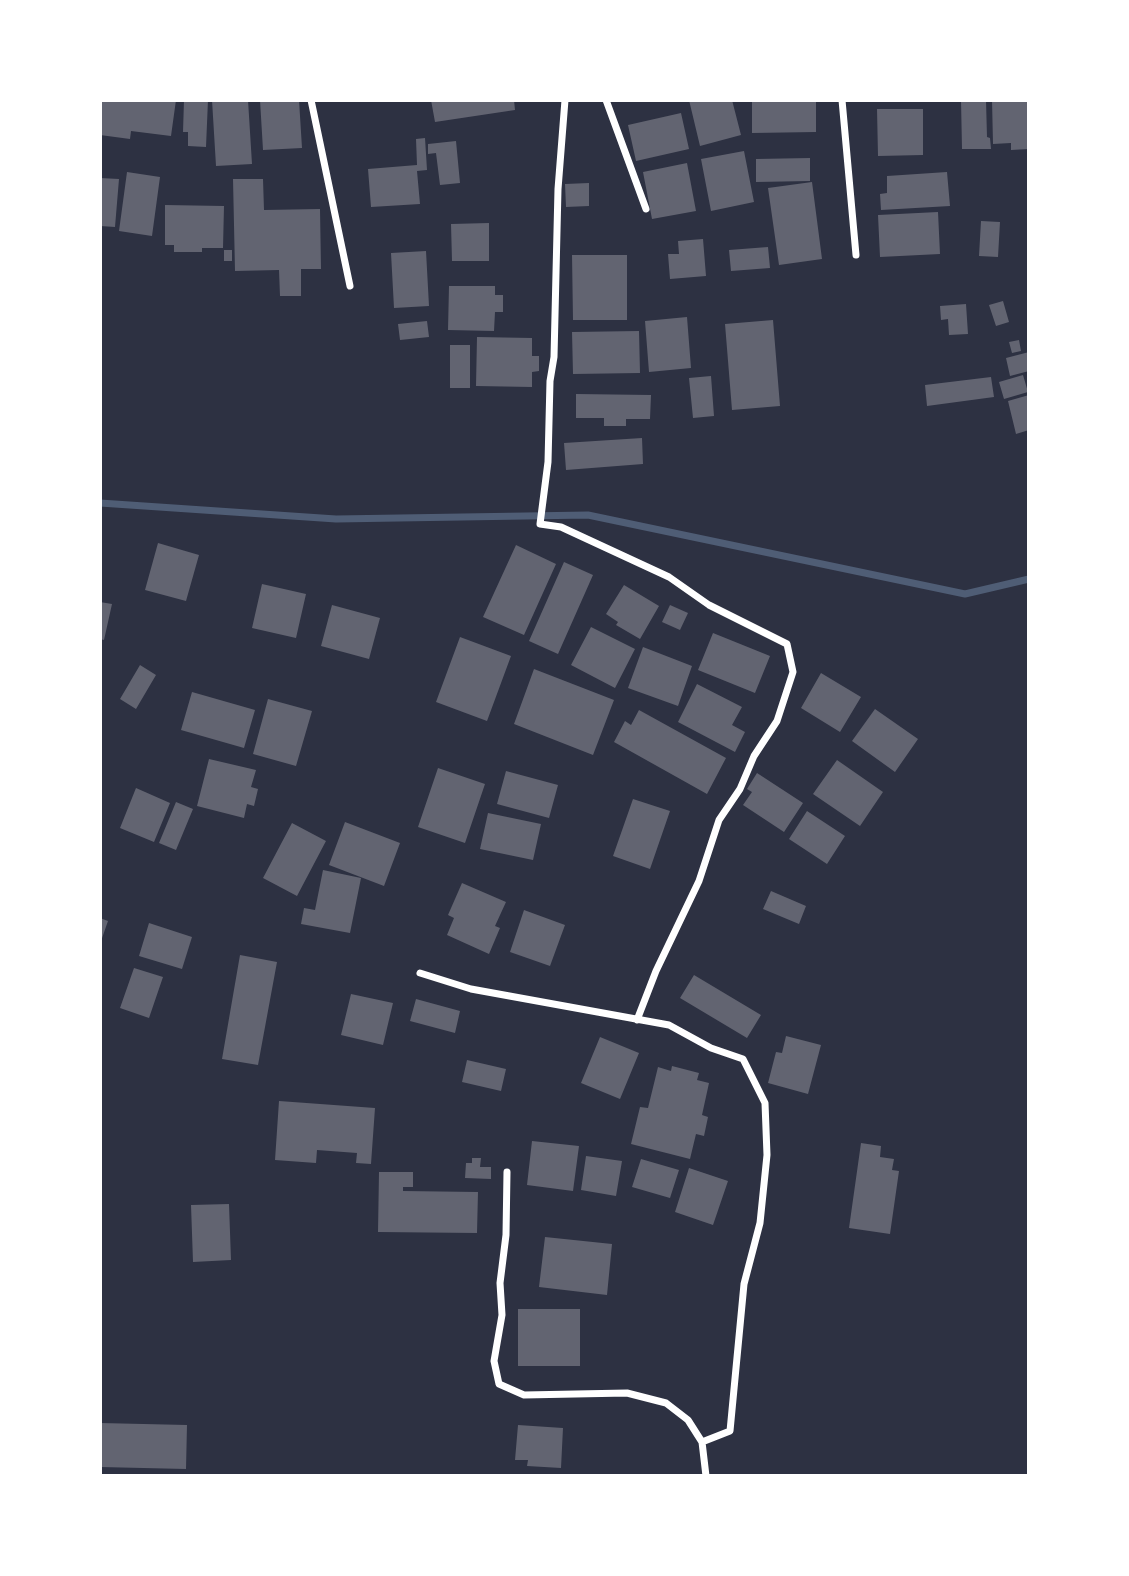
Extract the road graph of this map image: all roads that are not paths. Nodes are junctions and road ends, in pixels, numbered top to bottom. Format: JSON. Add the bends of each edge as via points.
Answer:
{"nodes":[{"id":1,"x":311,"y":100,"type":"edge"},
{"id":2,"x":565,"y":100,"type":"edge"},
{"id":3,"x":606,"y":100,"type":"edge"},
{"id":4,"x":842,"y":100,"type":"edge"},
{"id":5,"x":646,"y":209,"type":"dead end"},
{"id":6,"x":856,"y":255,"type":"dead end"},
{"id":7,"x":350,"y":286,"type":"dead end"},
{"id":8,"x":420,"y":972,"type":"dead end"},
{"id":9,"x":637,"y":1020,"type":"junction"},
{"id":10,"x":507,"y":1172,"type":"dead end"},
{"id":11,"x":702,"y":1442,"type":"junction"},
{"id":12,"x":706,"y":1476,"type":"edge"}],
"edges":[{"from":1,"to":7,"type":"street"},
{"from":2,"to":9,"type":"street","via":[[548,462],[540,524],[561,527],[669,577],[709,605],[787,644],[793,673],[777,720],[719,820],[699,881]]},
{"from":3,"to":5,"type":"street"},
{"from":4,"to":6,"type":"street"},
{"from":8,"to":9,"type":"street","via":[[471,989]]},
{"from":9,"to":11,"type":"street","via":[[669,1025],[743,1059],[765,1103],[767,1155],[760,1223],[744,1284],[730,1431]]},
{"from":10,"to":11,"type":"street","via":[[502,1315],[494,1361],[499,1384],[524,1395],[627,1393],[666,1403],[688,1420]]},
{"from":11,"to":12,"type":"street"}]}
